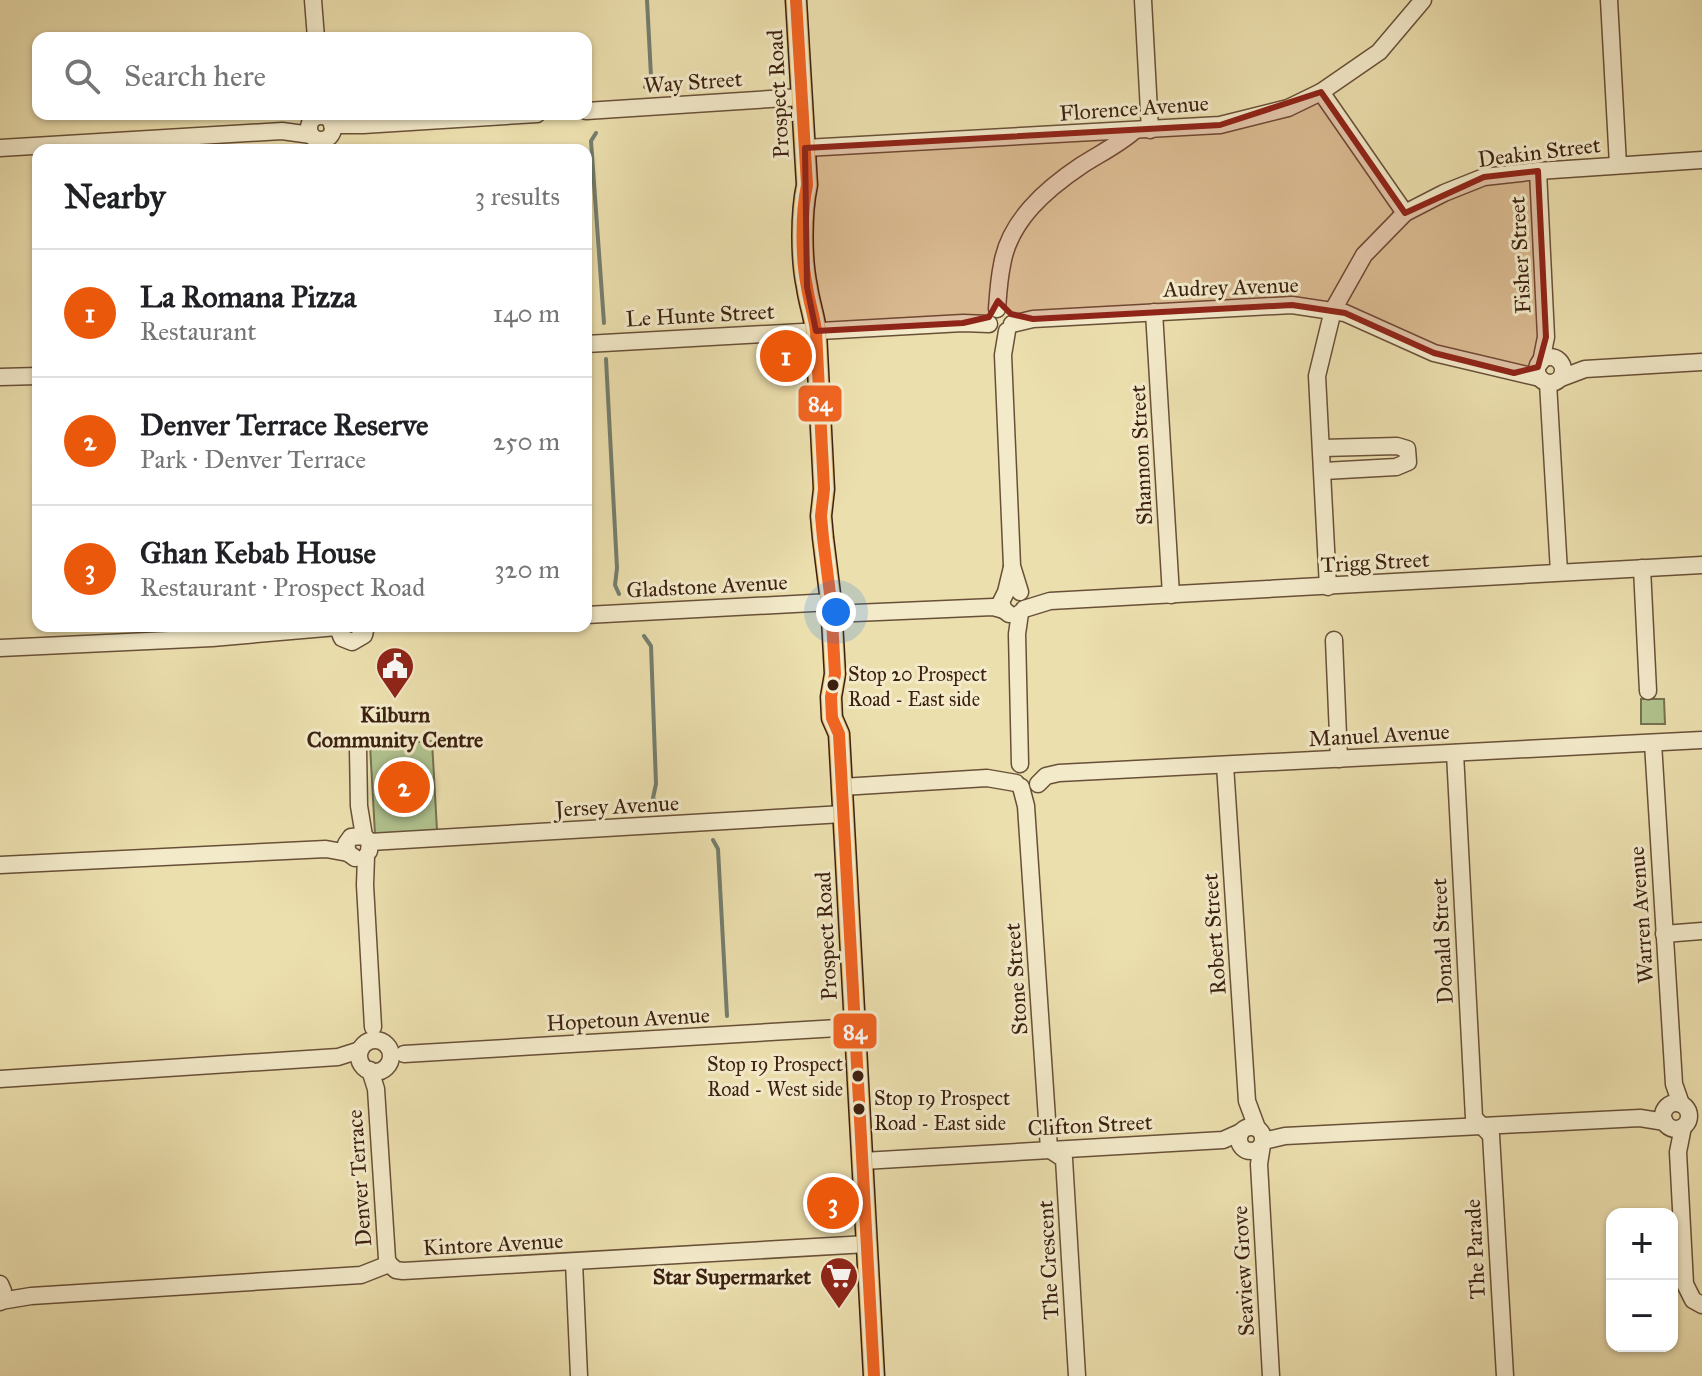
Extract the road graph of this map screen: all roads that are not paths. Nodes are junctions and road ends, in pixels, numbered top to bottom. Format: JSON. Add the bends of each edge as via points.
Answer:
{"nodes":[{"id":1,"x":313,"y":0,"type":"edge"},
{"id":2,"x":796,"y":0,"type":"edge"},
{"id":3,"x":1143,"y":0,"type":"edge"},
{"id":4,"x":1423,"y":0,"type":"edge"},
{"id":5,"x":1609,"y":0,"type":"edge"},
{"id":6,"x":316,"y":32,"type":"edge"},
{"id":7,"x":1321,"y":92,"type":"junction"},
{"id":8,"x":802,"y":97,"type":"junction"},
{"id":9,"x":592,"y":111,"type":"edge"},
{"id":10,"x":442,"y":120,"type":"edge"},
{"id":11,"x":321,"y":130,"type":"edge"},
{"id":12,"x":1142,"y":130,"type":"junction"},
{"id":13,"x":66,"y":144,"type":"edge"},
{"id":14,"x":32,"y":146,"type":"edge"},
{"id":15,"x":0,"y":148,"type":"edge"},
{"id":16,"x":805,"y":148,"type":"junction"},
{"id":17,"x":1702,"y":160,"type":"edge"},
{"id":18,"x":1618,"y":165,"type":"junction"},
{"id":19,"x":1538,"y":171,"type":"junction"},
{"id":20,"x":1405,"y":213,"type":"junction"},
{"id":21,"x":1333,"y":310,"type":"junction"},
{"id":22,"x":1154,"y":312,"type":"junction"},
{"id":23,"x":815,"y":320,"type":"junction"},
{"id":24,"x":1000,"y":320,"type":"junction"},
{"id":25,"x":592,"y":343,"type":"edge"},
{"id":26,"x":1702,"y":362,"type":"edge"},
{"id":27,"x":1550,"y":372,"type":"junction"},
{"id":28,"x":32,"y":376,"type":"edge"},
{"id":29,"x":0,"y":377,"type":"edge"},
{"id":30,"x":1323,"y":448,"type":"junction"},
{"id":31,"x":1324,"y":471,"type":"junction"},
{"id":32,"x":1702,"y":565,"type":"edge"},
{"id":33,"x":1642,"y":568,"type":"junction"},
{"id":34,"x":1559,"y":572,"type":"junction"},
{"id":35,"x":1328,"y":587,"type":"junction"},
{"id":36,"x":1171,"y":595,"type":"junction"},
{"id":37,"x":1014,"y":603,"type":"junction"},
{"id":38,"x":831,"y":608,"type":"junction"},
{"id":39,"x":592,"y":615,"type":"edge"},
{"id":40,"x":280,"y":632,"type":"edge"},
{"id":41,"x":339,"y":632,"type":"edge"},
{"id":42,"x":365,"y":632,"type":"edge"},
{"id":43,"x":1334,"y":640,"type":"dead end"},
{"id":44,"x":0,"y":648,"type":"edge"},
{"id":45,"x":1648,"y":691,"type":"dead end"},
{"id":46,"x":1702,"y":740,"type":"edge"},
{"id":47,"x":1653,"y":743,"type":"junction"},
{"id":48,"x":358,"y":748,"type":"dead end"},
{"id":49,"x":1455,"y":753,"type":"junction"},
{"id":50,"x":1339,"y":759,"type":"junction"},
{"id":51,"x":1225,"y":765,"type":"junction"},
{"id":52,"x":1026,"y":776,"type":"junction"},
{"id":53,"x":842,"y":787,"type":"junction"},
{"id":54,"x":843,"y":814,"type":"junction"},
{"id":55,"x":359,"y":847,"type":"junction"},
{"id":56,"x":0,"y":865,"type":"edge"},
{"id":57,"x":1702,"y":931,"type":"edge"},
{"id":58,"x":1664,"y":934,"type":"junction"},
{"id":59,"x":855,"y":1027,"type":"junction"},
{"id":60,"x":377,"y":1053,"type":"junction"},
{"id":61,"x":2,"y":1078,"type":"edge"},
{"id":62,"x":1681,"y":1115,"type":"edge"},
{"id":63,"x":1479,"y":1125,"type":"junction"},
{"id":64,"x":1252,"y":1138,"type":"junction"},
{"id":65,"x":1049,"y":1149,"type":"junction"},
{"id":66,"x":863,"y":1161,"type":"junction"},
{"id":67,"x":867,"y":1244,"type":"junction"},
{"id":68,"x":574,"y":1262,"type":"junction"},
{"id":69,"x":389,"y":1264,"type":"junction"},
{"id":70,"x":1685,"y":1277,"type":"junction"},
{"id":71,"x":1702,"y":1290,"type":"edge"},
{"id":72,"x":1,"y":1294,"type":"edge"},
{"id":73,"x":1702,"y":1298,"type":"edge"},
{"id":74,"x":1702,"y":1305,"type":"edge"},
{"id":75,"x":579,"y":1376,"type":"edge"},
{"id":76,"x":874,"y":1376,"type":"edge"},
{"id":77,"x":1077,"y":1376,"type":"edge"},
{"id":78,"x":1271,"y":1376,"type":"edge"},
{"id":79,"x":1505,"y":1376,"type":"edge"}],
"edges":[{"from":1,"to":6,"type":"street"},
{"from":2,"to":8,"type":"main road","name":"Prospect Road"},
{"from":3,"to":12,"type":"street"},
{"from":4,"to":7,"type":"street","name":"Florence Avenue","via":[[1379,52]]},
{"from":5,"to":18,"type":"street"},
{"from":7,"to":12,"type":"street","name":"Florence Avenue","via":[[1288,108],[1220,125]]},
{"from":7,"to":20,"type":"street"},
{"from":8,"to":9,"type":"street","name":"Way Street"},
{"from":8,"to":16,"type":"main road","name":"Prospect Road"},
{"from":10,"to":11,"type":"street"},
{"from":11,"to":13,"type":"street"},
{"from":12,"to":16,"type":"street","name":"Florence Avenue"},
{"from":12,"to":24,"type":"street","name":"Stone Street","via":[[1082,165],[1030,208],[1002,263]]},
{"from":14,"to":15,"type":"street"},
{"from":16,"to":23,"type":"main road","name":"Prospect Road","via":[[802,208],[807,287]]},
{"from":17,"to":18,"type":"street","name":"Deakin Street"},
{"from":18,"to":19,"type":"street","name":"Deakin Street"},
{"from":19,"to":20,"type":"street","name":"Deakin Street","via":[[1484,177]]},
{"from":19,"to":27,"type":"street","name":"Fisher Street"},
{"from":20,"to":21,"type":"street","name":"Deakin Street","via":[[1364,255]]},
{"from":21,"to":22,"type":"street","name":"Audrey Avenue","via":[[1292,305]]},
{"from":21,"to":27,"type":"street","name":"Audrey Avenue","via":[[1434,353],[1514,373]]},
{"from":21,"to":30,"type":"street","name":"Deakin Street","via":[[1317,376]]},
{"from":22,"to":24,"type":"street","name":"Audrey Avenue"},
{"from":22,"to":36,"type":"street","name":"Shannon Street"},
{"from":23,"to":24,"type":"street","name":"Audrey Avenue"},
{"from":23,"to":25,"type":"street","name":"Le Hunte Street"},
{"from":23,"to":38,"type":"main road","name":"Prospect Road","via":[[821,516]]},
{"from":24,"to":37,"type":"street","name":"Stone Street"},
{"from":26,"to":27,"type":"street","name":"Audrey Avenue"},
{"from":27,"to":34,"type":"street","name":"Fisher Street"},
{"from":28,"to":29,"type":"street"},
{"from":30,"to":31,"type":"street","name":"Deakin Street"},
{"from":30,"to":31,"type":"street","via":[[1397,446],[1407,449],[1408,462]]},
{"from":31,"to":35,"type":"street","name":"Deakin Street"},
{"from":32,"to":33,"type":"street","name":"Trigg Street"},
{"from":33,"to":34,"type":"street","name":"Trigg Street"},
{"from":33,"to":45,"type":"street"},
{"from":34,"to":35,"type":"street","name":"Trigg Street"},
{"from":35,"to":36,"type":"street","name":"Trigg Street"},
{"from":36,"to":37,"type":"street","name":"Trigg Street"},
{"from":37,"to":38,"type":"street","name":"Trigg Street"},
{"from":37,"to":52,"type":"street","name":"Stone Street"},
{"from":38,"to":39,"type":"street","name":"Gladstone Avenue"},
{"from":38,"to":53,"type":"main road","name":"Prospect Road","via":[[832,718],[839,734]]},
{"from":40,"to":44,"type":"street"},
{"from":41,"to":42,"type":"street","via":[[352,642]]},
{"from":43,"to":50,"type":"street"},
{"from":46,"to":47,"type":"street","name":"Manuel Avenue"},
{"from":47,"to":49,"type":"street","name":"Manuel Avenue"},
{"from":47,"to":58,"type":"street","name":"Warren Avenue"},
{"from":48,"to":55,"type":"street"},
{"from":49,"to":50,"type":"street","name":"Manuel Avenue"},
{"from":49,"to":63,"type":"street","name":"Donald Street","via":[[1474,1118]]},
{"from":50,"to":51,"type":"street","name":"Manuel Avenue"},
{"from":51,"to":52,"type":"street","name":"Manuel Avenue"},
{"from":51,"to":64,"type":"street","name":"Robert Street"},
{"from":52,"to":53,"type":"street","name":"Manuel Avenue"},
{"from":52,"to":65,"type":"street","name":"Stone Street"},
{"from":53,"to":54,"type":"main road","name":"Prospect Road"},
{"from":54,"to":55,"type":"street","name":"Jersey Avenue"},
{"from":54,"to":59,"type":"main road","name":"Prospect Road"},
{"from":55,"to":56,"type":"street","name":"Jersey Avenue"},
{"from":55,"to":60,"type":"street","name":"Denver Terrace"},
{"from":57,"to":58,"type":"street"},
{"from":58,"to":62,"type":"street","name":"Warren Avenue","via":[[1674,1084]]},
{"from":59,"to":60,"type":"street","name":"Hopetoun Avenue"},
{"from":59,"to":66,"type":"main road","name":"Prospect Road"},
{"from":60,"to":61,"type":"street","name":"Hopetoun Avenue"},
{"from":60,"to":69,"type":"street","name":"Denver Terrace"},
{"from":62,"to":63,"type":"street","name":"Clifton Street"},
{"from":62,"to":70,"type":"street","name":"Warren Avenue"},
{"from":63,"to":64,"type":"street","name":"Clifton Street"},
{"from":63,"to":79,"type":"street","name":"The Parade","via":[[1491,1135]]},
{"from":64,"to":65,"type":"street","name":"Clifton Street"},
{"from":64,"to":78,"type":"street","name":"Seaview Grove","via":[[1259,1164]]},
{"from":65,"to":66,"type":"street","name":"Clifton Street"},
{"from":65,"to":77,"type":"street","name":"The Crescent","via":[[1064,1159]]},
{"from":66,"to":67,"type":"main road","name":"Prospect Road"},
{"from":67,"to":68,"type":"street","name":"Kintore Avenue"},
{"from":67,"to":76,"type":"main road","name":"Prospect Road"},
{"from":68,"to":69,"type":"street","name":"Kintore Avenue","via":[[403,1271]]},
{"from":68,"to":75,"type":"street"},
{"from":69,"to":72,"type":"street","name":"Kintore Avenue","via":[[361,1275]]},
{"from":70,"to":71,"type":"street"},
{"from":70,"to":74,"type":"street","name":"Warren Avenue","via":[[1687,1293]]},
{"from":73,"to":74,"type":"street"}]}
